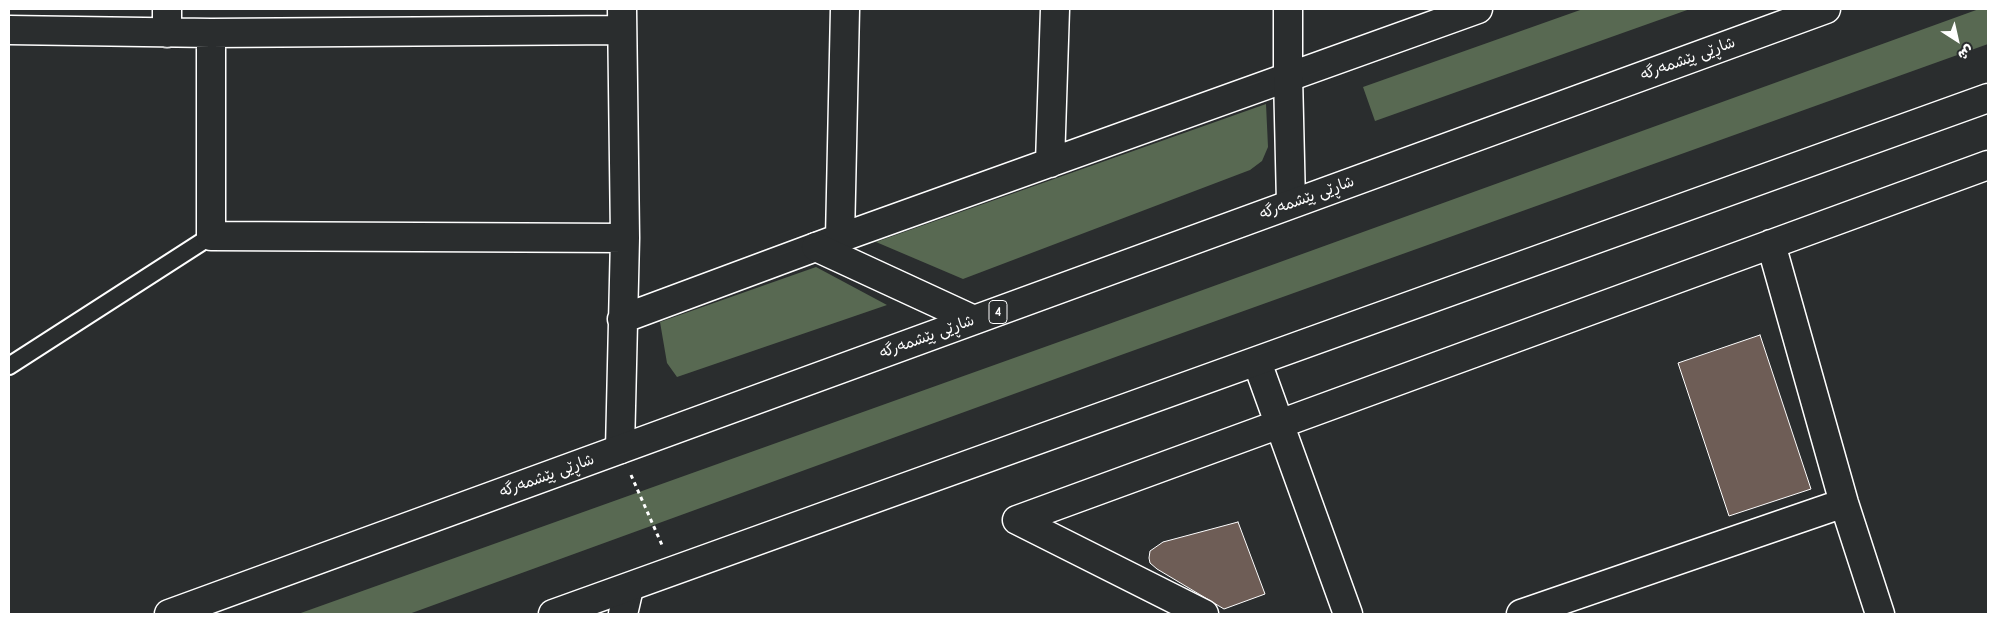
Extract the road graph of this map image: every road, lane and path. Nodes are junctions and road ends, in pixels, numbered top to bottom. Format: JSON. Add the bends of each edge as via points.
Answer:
{"nodes":[{"id":1,"x":845,"y":9,"type":"edge"},
{"id":2,"x":1055,"y":9,"type":"edge"},
{"id":3,"x":1288,"y":9,"type":"edge"},
{"id":4,"x":1478,"y":9,"type":"edge"},
{"id":5,"x":1826,"y":9,"type":"edge"},
{"id":6,"x":622,"y":19,"type":"edge"},
{"id":7,"x":167,"y":21,"type":"edge"},
{"id":8,"x":9,"y":30,"type":"edge"},
{"id":9,"x":210,"y":33,"type":"junction"},
{"id":10,"x":1288,"y":76,"type":"junction"},
{"id":11,"x":1988,"y":98,"type":"edge"},
{"id":12,"x":1050,"y":163,"type":"junction"},
{"id":13,"x":1988,"y":165,"type":"edge"},
{"id":14,"x":1292,"y":203,"type":"junction"},
{"id":15,"x":211,"y":236,"type":"junction"},
{"id":16,"x":625,"y":238,"type":"junction"},
{"id":17,"x":828,"y":242,"type":"junction"},
{"id":18,"x":1771,"y":244,"type":"junction"},
{"id":19,"x":622,"y":319,"type":"junction"},
{"id":20,"x":974,"y":320,"type":"junction"},
{"id":21,"x":1257,"y":362,"type":"junction"},
{"id":22,"x":9,"y":366,"type":"edge"},
{"id":23,"x":1280,"y":424,"type":"junction"},
{"id":24,"x":620,"y":450,"type":"junction"},
{"id":25,"x":1844,"y":503,"type":"junction"},
{"id":26,"x":674,"y":571,"type":"junction"},
{"id":27,"x":629,"y":588,"type":"junction"},
{"id":28,"x":1538,"y":612,"type":"edge"},
{"id":29,"x":169,"y":614,"type":"edge"},
{"id":30,"x":553,"y":614,"type":"edge"},
{"id":31,"x":622,"y":614,"type":"edge"},
{"id":32,"x":1204,"y":614,"type":"edge"},
{"id":33,"x":1348,"y":614,"type":"edge"},
{"id":34,"x":1880,"y":614,"type":"edge"}],
"edges":[{"from":1,"to":17,"type":"main road"},
{"from":2,"to":12,"type":"main road"},
{"from":3,"to":10,"type":"main road"},
{"from":4,"to":10,"type":"main road"},
{"from":5,"to":14,"type":"main road","name":"شاڕێی پێشمەرگە","number":"4"},
{"from":6,"to":9,"type":"main road"},
{"from":6,"to":16,"type":"main road"},
{"from":7,"to":8,"type":"main road"},
{"from":7,"to":9,"type":"main road"},
{"from":9,"to":15,"type":"main road"},
{"from":10,"to":12,"type":"main road"},
{"from":10,"to":14,"type":"main road"},
{"from":11,"to":21,"type":"main road"},
{"from":12,"to":17,"type":"main road"},
{"from":13,"to":18,"type":"main road"},
{"from":14,"to":20,"type":"main road","name":"شاڕێی پێشمەرگە","number":"4"},
{"from":15,"to":16,"type":"main road"},
{"from":15,"to":22,"type":"lane"},
{"from":16,"to":19,"type":"main road"},
{"from":17,"to":19,"type":"main road"},
{"from":17,"to":20,"type":"main road"},
{"from":18,"to":23,"type":"main road"},
{"from":18,"to":25,"type":"main road"},
{"from":19,"to":24,"type":"main road"},
{"from":20,"to":24,"type":"main road","name":"شاڕێی پێشمەرگە","number":"4"},
{"from":21,"to":23,"type":"main road"},
{"from":21,"to":26,"type":"main road"},
{"from":23,"to":32,"type":"main road","via":[[1017,520]]},
{"from":23,"to":33,"type":"main road"},
{"from":24,"to":26,"type":"path"},
{"from":24,"to":29,"type":"main road","name":"شاڕێی پێشمەرگە","number":"4"},
{"from":25,"to":28,"type":"main road"},
{"from":25,"to":34,"type":"main road"},
{"from":26,"to":27,"type":"main road"},
{"from":27,"to":30,"type":"main road"},
{"from":27,"to":31,"type":"main road"}]}
